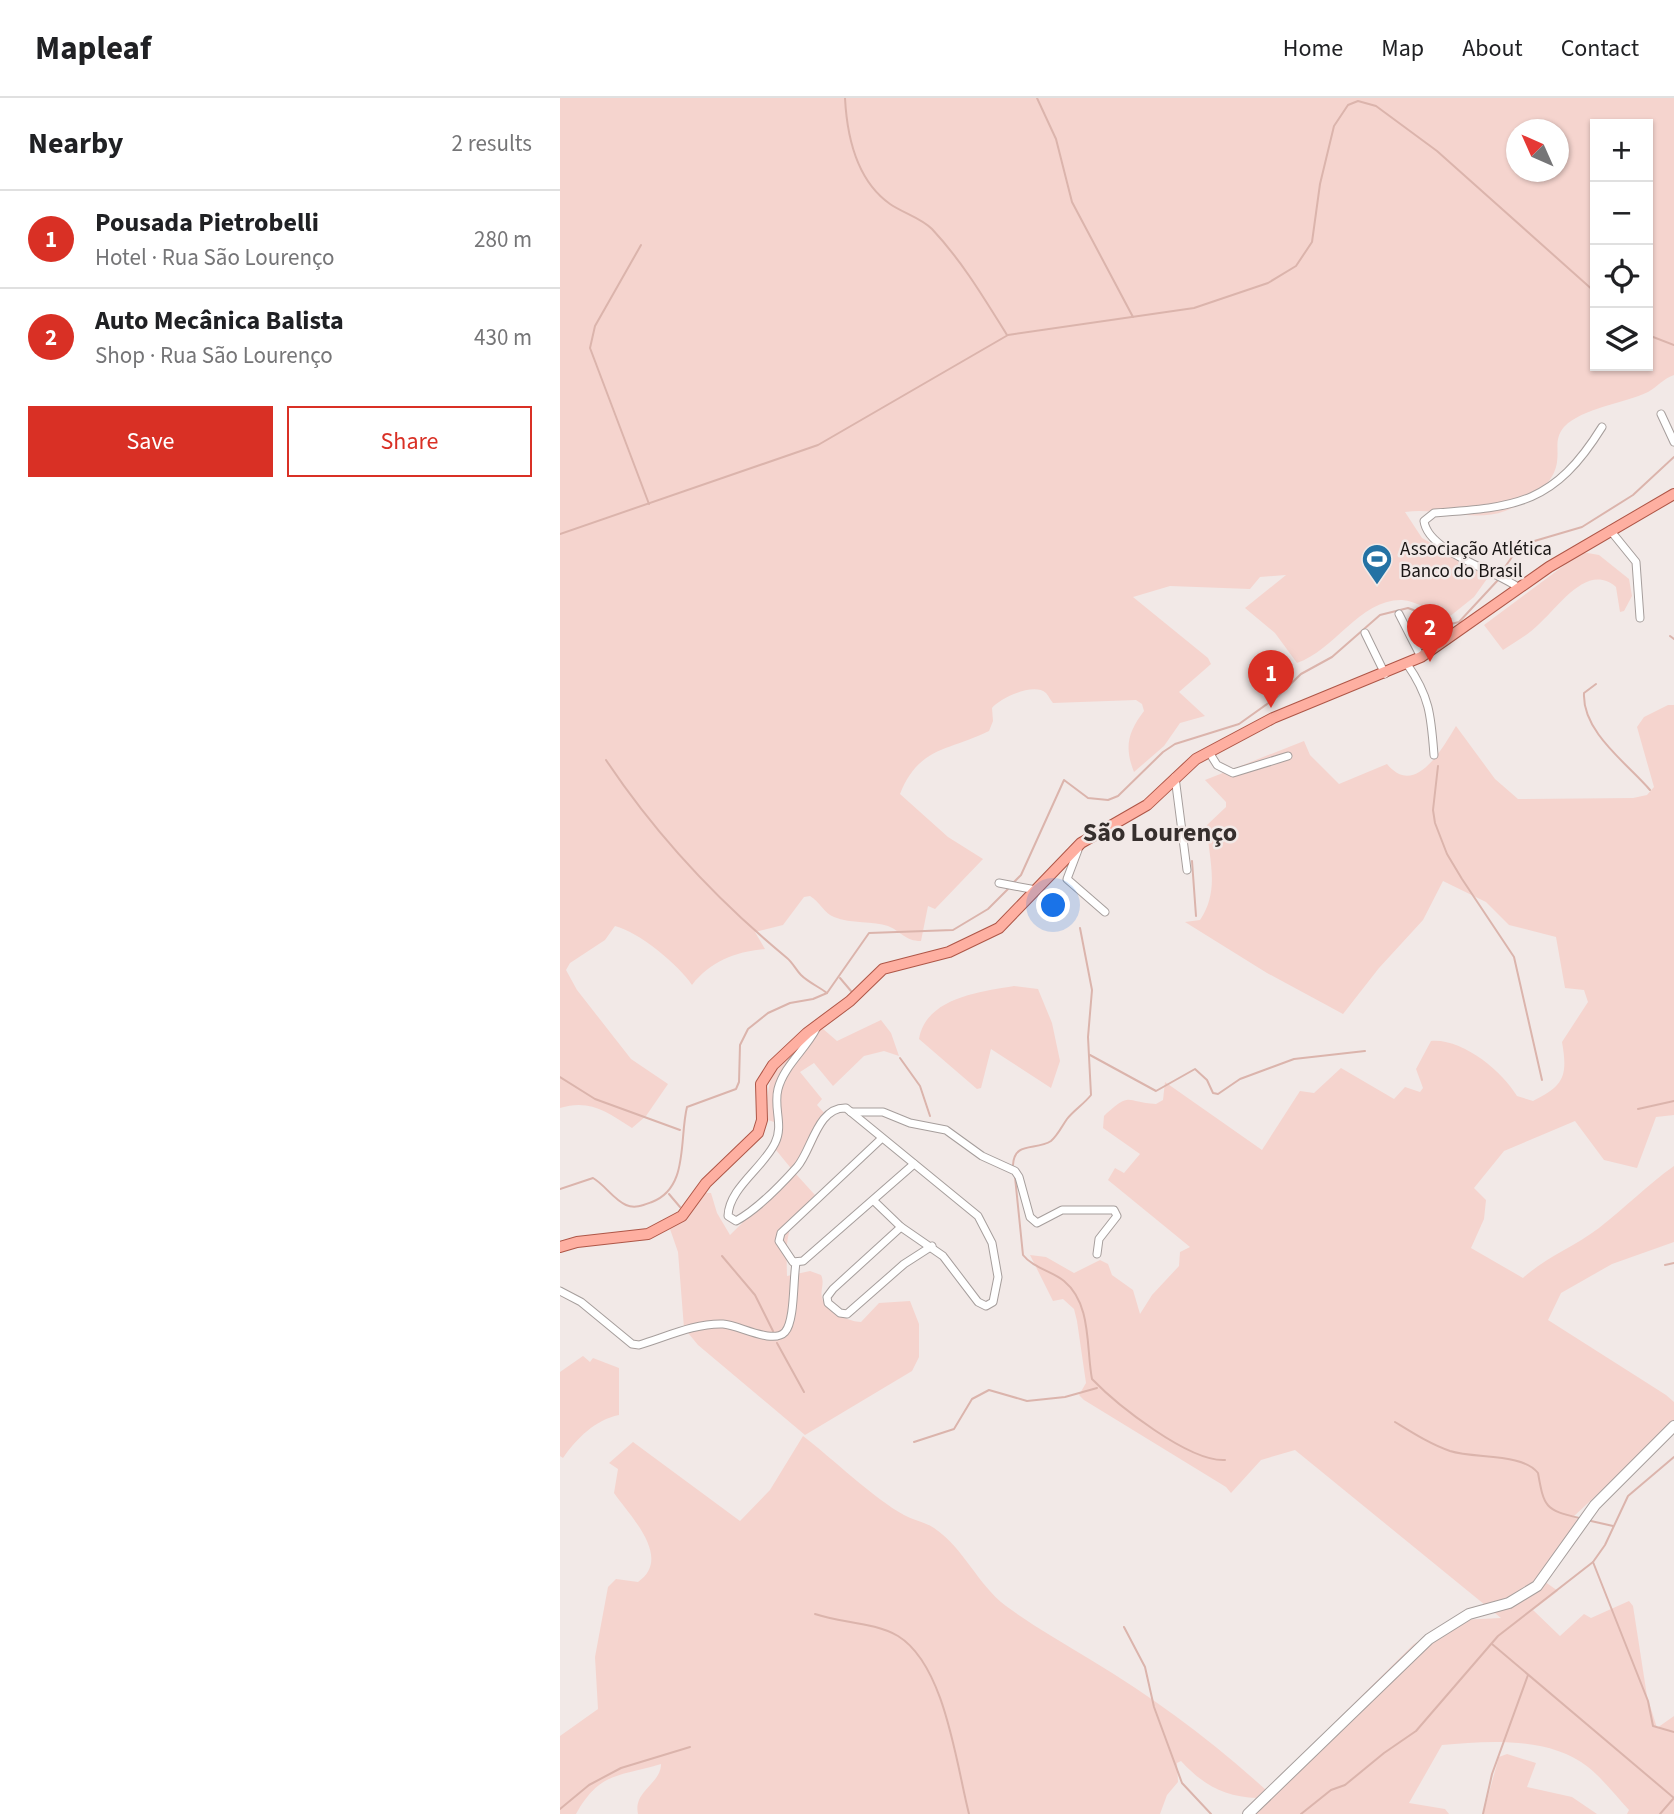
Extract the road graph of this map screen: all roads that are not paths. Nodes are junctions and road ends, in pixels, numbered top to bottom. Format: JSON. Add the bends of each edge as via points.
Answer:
{"nodes":[{"id":1,"x":1661,"y":414,"type":"dead end"},
{"id":2,"x":1602,"y":427,"type":"dead end"},
{"id":3,"x":1674,"y":442,"type":"edge"},
{"id":4,"x":1674,"y":494,"type":"edge"},
{"id":5,"x":1610,"y":530,"type":"junction"},
{"id":6,"x":1519,"y":588,"type":"junction"},
{"id":7,"x":1399,"y":614,"type":"dead end"},
{"id":8,"x":1640,"y":618,"type":"dead end"},
{"id":9,"x":1365,"y":633,"type":"dead end"},
{"id":10,"x":1421,"y":657,"type":"junction"},
{"id":11,"x":1407,"y":664,"type":"junction"},
{"id":12,"x":1385,"y":674,"type":"junction"},
{"id":13,"x":1209,"y":752,"type":"junction"},
{"id":14,"x":1434,"y":755,"type":"dead end"},
{"id":15,"x":1288,"y":756,"type":"dead end"},
{"id":16,"x":1175,"y":776,"type":"junction"},
{"id":17,"x":1081,"y":843,"type":"junction"},
{"id":18,"x":1186,"y":870,"type":"dead end"},
{"id":19,"x":1002,"y":884,"type":"dead end"},
{"id":20,"x":1036,"y":890,"type":"junction"},
{"id":21,"x":1105,"y":912,"type":"dead end"},
{"id":22,"x":818,"y":1025,"type":"junction"},
{"id":23,"x":851,"y":1112,"type":"junction"},
{"id":24,"x":881,"y":1139,"type":"junction"},
{"id":25,"x":914,"y":1164,"type":"junction"},
{"id":26,"x":874,"y":1201,"type":"junction"},
{"id":27,"x":901,"y":1227,"type":"junction"},
{"id":28,"x":560,"y":1247,"type":"edge"},
{"id":29,"x":932,"y":1247,"type":"junction"},
{"id":30,"x":1097,"y":1254,"type":"dead end"},
{"id":31,"x":796,"y":1263,"type":"junction"},
{"id":32,"x":560,"y":1291,"type":"edge"},
{"id":33,"x":1674,"y":1426,"type":"edge"},
{"id":34,"x":1248,"y":1814,"type":"edge"}],
"edges":[{"from":1,"to":3,"type":"street"},
{"from":2,"to":6,"type":"street","via":[[1570,472],[1540,494],[1511,504],[1425,518],[1426,530],[1446,550]]},
{"from":4,"to":5,"type":"main road"},
{"from":5,"to":6,"type":"main road"},
{"from":5,"to":8,"type":"street","via":[[1636,562]]},
{"from":6,"to":10,"type":"main road"},
{"from":7,"to":10,"type":"street"},
{"from":9,"to":12,"type":"street"},
{"from":10,"to":11,"type":"main road"},
{"from":11,"to":12,"type":"main road"},
{"from":11,"to":14,"type":"street","via":[[1424,689],[1430,709]]},
{"from":12,"to":13,"type":"main road","via":[[1273,718]]},
{"from":13,"to":15,"type":"street","via":[[1217,765],[1233,774]]},
{"from":13,"to":16,"type":"main road"},
{"from":16,"to":17,"type":"main road","via":[[1140,810]]},
{"from":16,"to":18,"type":"street"},
{"from":17,"to":20,"type":"main road"},
{"from":17,"to":21,"type":"street","via":[[1067,879]]},
{"from":19,"to":20,"type":"street"},
{"from":20,"to":22,"type":"main road","via":[[1012,918],[973,941],[883,969]]},
{"from":22,"to":23,"type":"street","via":[[783,1077],[777,1091],[780,1130],[775,1144],[740,1189],[729,1209],[730,1219],[743,1217],[797,1168],[830,1113],[839,1108]]},
{"from":22,"to":28,"type":"main road","via":[[766,1075],[758,1133],[706,1183],[682,1216],[648,1234]]},
{"from":23,"to":24,"type":"street"},
{"from":23,"to":30,"type":"street","via":[[883,1112],[946,1130],[1018,1174],[1030,1217],[1037,1223],[1062,1210],[1114,1210],[1117,1216],[1099,1239]]},
{"from":24,"to":25,"type":"street"},
{"from":24,"to":31,"type":"street","via":[[781,1233],[779,1241]]},
{"from":25,"to":26,"type":"street"},
{"from":25,"to":29,"type":"street","via":[[982,1221],[992,1243],[998,1277],[996,1298],[990,1305],[975,1300]]},
{"from":26,"to":27,"type":"street"},
{"from":26,"to":31,"type":"street"},
{"from":27,"to":29,"type":"street"},
{"from":27,"to":29,"type":"street","via":[[827,1297],[840,1313],[847,1314],[904,1264]]},
{"from":31,"to":32,"type":"street","via":[[790,1325],[775,1337],[743,1327],[705,1325],[632,1344],[581,1302]]},
{"from":33,"to":34,"type":"street","via":[[1595,1505],[1537,1586],[1509,1603],[1469,1614],[1429,1639]]}]}
